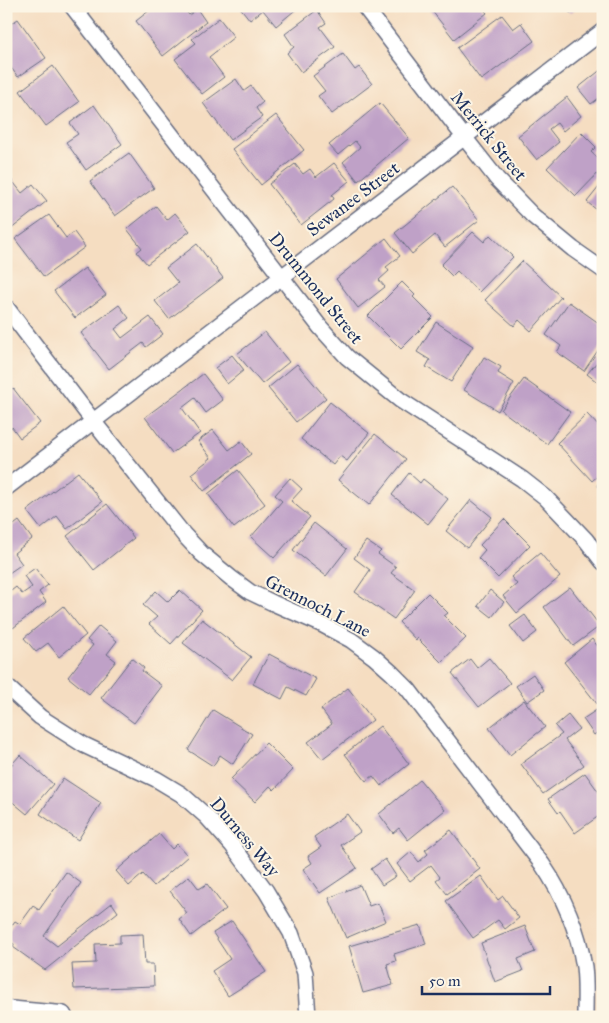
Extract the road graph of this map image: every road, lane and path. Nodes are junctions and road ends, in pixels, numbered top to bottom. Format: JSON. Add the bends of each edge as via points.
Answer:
{"nodes":[{"id":1,"x":72,"y":6,"type":"edge"},
{"id":2,"x":364,"y":6,"type":"edge"},
{"id":3,"x":603,"y":31,"type":"edge"},
{"id":4,"x":464,"y":137,"type":"junction"},
{"id":5,"x":603,"y":270,"type":"edge"},
{"id":6,"x":281,"y":278,"type":"junction"},
{"id":7,"x":6,"y":306,"type":"edge"},
{"id":8,"x":93,"y":421,"type":"junction"},
{"id":9,"x":6,"y":488,"type":"edge"},
{"id":10,"x":603,"y":562,"type":"edge"},
{"id":11,"x":6,"y":686,"type":"edge"},
{"id":12,"x":6,"y":1012,"type":"edge"},
{"id":13,"x":60,"y":1017,"type":"edge"},
{"id":14,"x":308,"y":1017,"type":"edge"},
{"id":15,"x":586,"y":1017,"type":"edge"}],
"edges":[{"from":1,"to":6,"type":"street","name":"Drummond Street"},
{"from":2,"to":4,"type":"street","name":"Merrick Street"},
{"from":3,"to":4,"type":"street","name":"Sewanee Street"},
{"from":4,"to":5,"type":"street","name":"Merrick Street","via":[[533,216]]},
{"from":4,"to":6,"type":"street","name":"Sewanee Street"},
{"from":6,"to":8,"type":"street","name":"Sewanee Street"},
{"from":6,"to":10,"type":"street","name":"Drummond Street","via":[[347,357],[400,400],[545,497]]},
{"from":7,"to":8,"type":"street","name":"Grennoch Lane"},
{"from":8,"to":9,"type":"street","name":"Sewanee Street"},
{"from":8,"to":15,"type":"street","name":"Grennoch Lane","via":[[202,554],[250,592],[351,640],[408,689],[555,883],[580,946]]},
{"from":11,"to":14,"type":"street","name":"Durness Way","via":[[40,717],[84,745],[181,794],[232,844],[291,933],[305,973]]},
{"from":12,"to":13,"type":"main road"}]}
